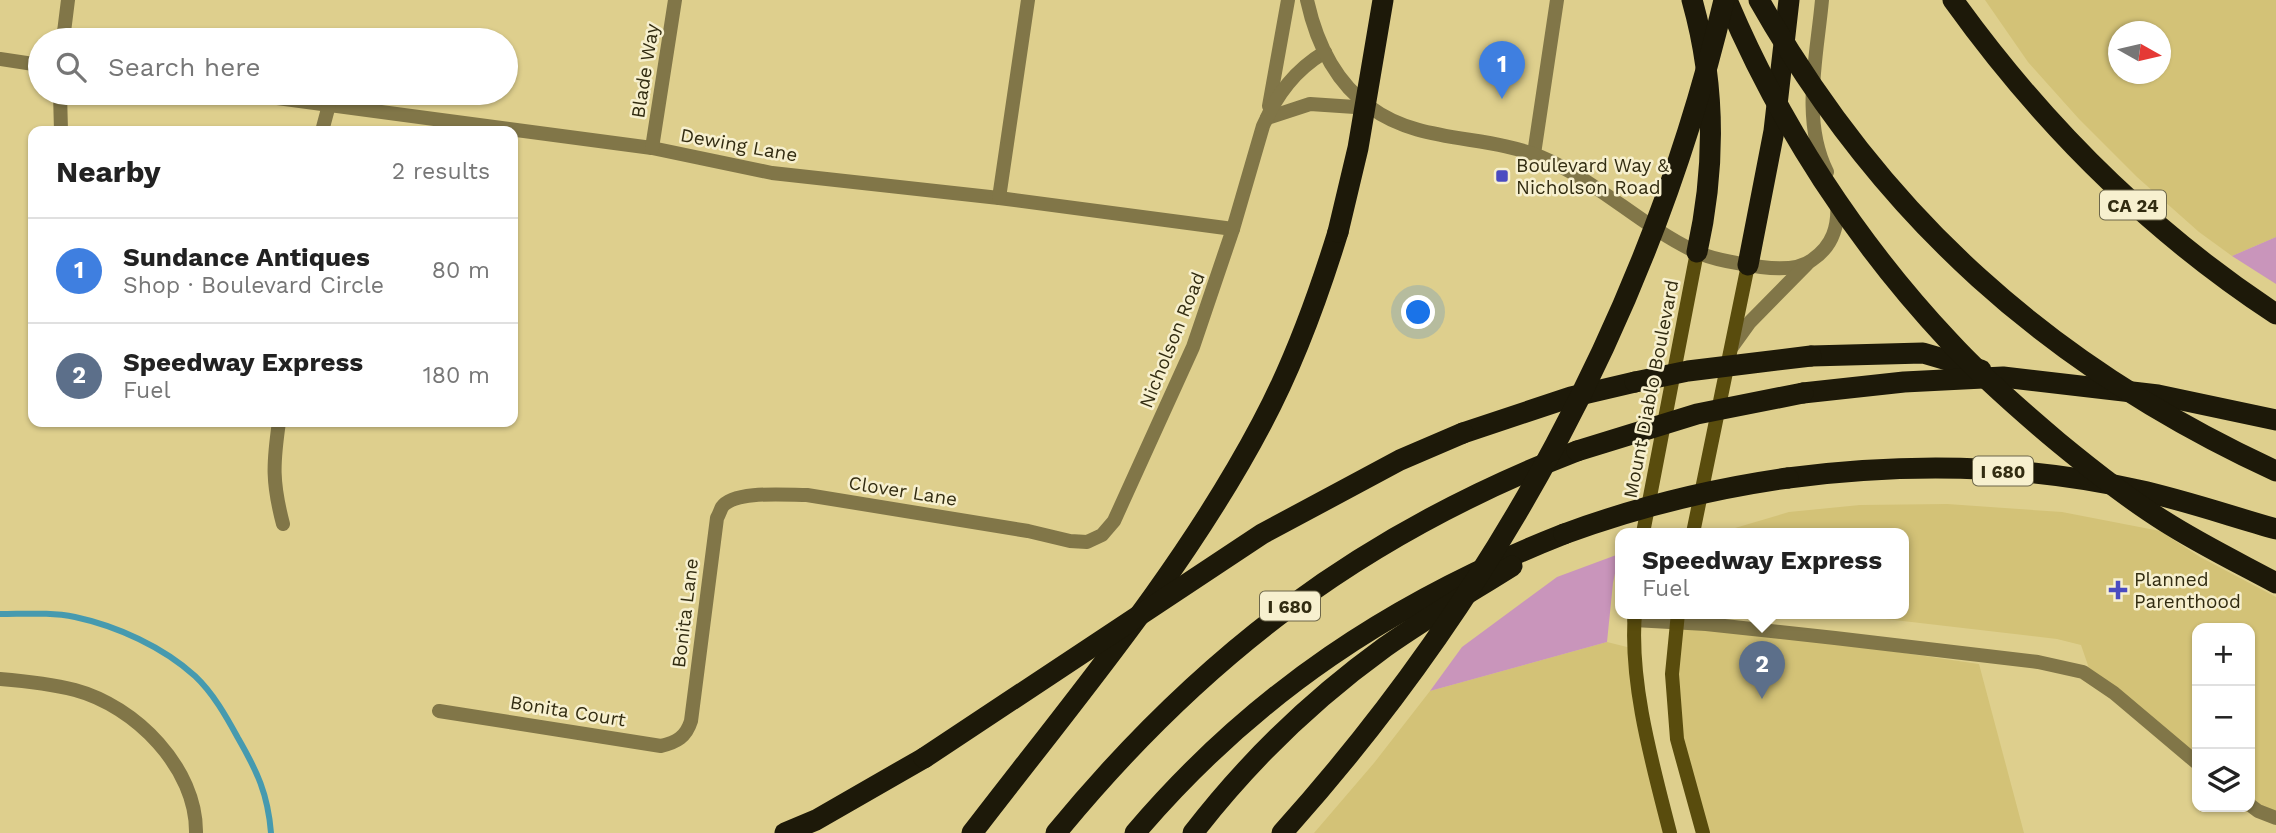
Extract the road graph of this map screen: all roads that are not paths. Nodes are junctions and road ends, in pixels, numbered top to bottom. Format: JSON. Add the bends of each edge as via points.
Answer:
{"nodes":[{"id":1,"x":68,"y":0,"type":"edge"},
{"id":2,"x":676,"y":0,"type":"edge"},
{"id":3,"x":1028,"y":0,"type":"edge"},
{"id":4,"x":1287,"y":0,"type":"edge"},
{"id":5,"x":1307,"y":0,"type":"edge"},
{"id":6,"x":1383,"y":0,"type":"edge"},
{"id":7,"x":1557,"y":0,"type":"edge"},
{"id":8,"x":1692,"y":0,"type":"edge"},
{"id":9,"x":1726,"y":0,"type":"edge"},
{"id":10,"x":1759,"y":0,"type":"edge"},
{"id":11,"x":1789,"y":0,"type":"edge"},
{"id":12,"x":1822,"y":0,"type":"edge"},
{"id":13,"x":1953,"y":0,"type":"edge"},
{"id":14,"x":64,"y":28,"type":"edge"},
{"id":15,"x":1325,"y":52,"type":"junction"},
{"id":16,"x":0,"y":59,"type":"edge"},
{"id":17,"x":28,"y":63,"type":"edge"},
{"id":18,"x":60,"y":105,"type":"edge"},
{"id":19,"x":322,"y":105,"type":"edge"},
{"id":20,"x":329,"y":106,"type":"junction"},
{"id":21,"x":1370,"y":108,"type":"junction"},
{"id":22,"x":1267,"y":118,"type":"junction"},
{"id":23,"x":61,"y":126,"type":"edge"},
{"id":24,"x":323,"y":126,"type":"edge"},
{"id":25,"x":483,"y":126,"type":"edge"},
{"id":26,"x":518,"y":131,"type":"edge"},
{"id":27,"x":652,"y":148,"type":"junction"},
{"id":28,"x":1534,"y":154,"type":"junction"},
{"id":29,"x":999,"y":198,"type":"junction"},
{"id":30,"x":1233,"y":229,"type":"junction"},
{"id":31,"x":1697,"y":252,"type":"junction"},
{"id":32,"x":1808,"y":264,"type":"junction"},
{"id":33,"x":1748,"y":265,"type":"junction"},
{"id":34,"x":2276,"y":314,"type":"edge"},
{"id":35,"x":1732,"y":346,"type":"junction"},
{"id":36,"x":2004,"y":377,"type":"junction"},
{"id":37,"x":2276,"y":420,"type":"edge"},
{"id":38,"x":278,"y":427,"type":"edge"},
{"id":39,"x":2276,"y":471,"type":"edge"},
{"id":40,"x":728,"y":502,"type":"joint"},
{"id":41,"x":283,"y":524,"type":"dead end"},
{"id":42,"x":1644,"y":528,"type":"edge"},
{"id":43,"x":1694,"y":528,"type":"edge"},
{"id":44,"x":2276,"y":529,"type":"edge"},
{"id":45,"x":1564,"y":534,"type":"junction"},
{"id":46,"x":1070,"y":541,"type":"joint"},
{"id":47,"x":2276,"y":583,"type":"edge"},
{"id":48,"x":1634,"y":619,"type":"edge"},
{"id":49,"x":1677,"y":619,"type":"edge"},
{"id":50,"x":1693,"y":619,"type":"edge"},
{"id":51,"x":0,"y":679,"type":"edge"},
{"id":52,"x":439,"y":711,"type":"dead end"},
{"id":53,"x":687,"y":733,"type":"joint"},
{"id":54,"x":2192,"y":759,"type":"edge"},
{"id":55,"x":2255,"y":809,"type":"edge"},
{"id":56,"x":2276,"y":818,"type":"edge"},
{"id":57,"x":196,"y":833,"type":"edge"},
{"id":58,"x":785,"y":833,"type":"edge"},
{"id":59,"x":972,"y":833,"type":"edge"},
{"id":60,"x":1056,"y":833,"type":"edge"},
{"id":61,"x":1135,"y":833,"type":"edge"},
{"id":62,"x":1193,"y":833,"type":"edge"},
{"id":63,"x":1282,"y":833,"type":"edge"},
{"id":64,"x":1670,"y":833,"type":"edge"},
{"id":65,"x":1703,"y":833,"type":"edge"}],
"edges":[{"from":1,"to":14,"type":"street"},
{"from":2,"to":27,"type":"street","name":"Blade Way"},
{"from":3,"to":29,"type":"street"},
{"from":4,"to":22,"type":"street","name":"Nicholson Road"},
{"from":5,"to":15,"type":"street"},
{"from":6,"to":59,"type":"highway","bridge":true,"via":[[1358,148],[1338,232],[1312,308],[1263,422],[1223,493],[1153,596]]},
{"from":7,"to":28,"type":"street"},
{"from":8,"to":31,"type":"highway","via":[[1708,71],[1712,134],[1707,210]]},
{"from":9,"to":47,"type":"highway","bridge":true,"via":[[1809,157],[1887,268],[1949,342],[2089,467],[2163,521]]},
{"from":9,"to":63,"type":"highway","bridge":true,"via":[[1645,251],[1596,366],[1539,477],[1424,657]]},
{"from":10,"to":39,"type":"highway","bridge":true,"via":[[1800,69],[1873,169],[1988,287],[2064,349],[2135,397]]},
{"from":11,"to":33,"type":"highway","via":[[1774,131]]},
{"from":12,"to":32,"type":"street","via":[[1812,118],[1839,216],[1824,252]]},
{"from":13,"to":34,"type":"highway","number":"CA 24","via":[[2009,75],[2129,202]]},
{"from":15,"to":21,"type":"street","via":[[1340,78]]},
{"from":15,"to":22,"type":"street","name":"Nicholson Road","via":[[1293,77]]},
{"from":16,"to":17,"type":"street"},
{"from":18,"to":23,"type":"street"},
{"from":19,"to":20,"type":"street","name":"Dewing Lane"},
{"from":20,"to":24,"type":"street"},
{"from":20,"to":25,"type":"street","name":"Dewing Lane"},
{"from":21,"to":22,"type":"street","via":[[1310,104]]},
{"from":21,"to":28,"type":"street","via":[[1418,130]]},
{"from":22,"to":30,"type":"street","name":"Nicholson Road"},
{"from":26,"to":27,"type":"street","name":"Dewing Lane"},
{"from":27,"to":29,"type":"street","name":"Dewing Lane","via":[[772,173]]},
{"from":28,"to":31,"type":"street"},
{"from":29,"to":30,"type":"street","name":"Dewing Lane"},
{"from":30,"to":46,"type":"street","name":"Nicholson Road","via":[[1193,346],[1114,521],[1102,535],[1087,542]]},
{"from":31,"to":33,"type":"street"},
{"from":31,"to":42,"type":"main road","name":"Mount Diablo Boulevard"},
{"from":32,"to":33,"type":"street"},
{"from":32,"to":35,"type":"street"},
{"from":33,"to":35,"type":"main road"},
{"from":35,"to":43,"type":"main road"},
{"from":36,"to":37,"type":"highway","number":"I 680","via":[[2158,395]]},
{"from":36,"to":58,"type":"highway","bridge":true,"via":[[1923,353],[1811,356],[1635,382],[1571,397],[1464,433],[1401,460],[1262,534],[923,758]]},
{"from":36,"to":60,"type":"highway","number":"I 680","bridge":true,"via":[[1803,393],[1697,414],[1577,451],[1494,484],[1418,523],[1279,614],[1173,704]]},
{"from":38,"to":41,"type":"street","via":[[273,465]]},
{"from":40,"to":46,"type":"street","name":"Clover Lane","via":[[747,496],[807,495]]},
{"from":40,"to":53,"type":"street","name":"Bonita Lane","via":[[717,518]]},
{"from":44,"to":45,"type":"highway","number":"I 680","bridge":true,"via":[[2138,490],[2054,476],[1925,468],[1788,478],[1681,498]]},
{"from":45,"to":61,"type":"highway","number":"I 680","via":[[1436,590],[1330,656],[1231,734]]},
{"from":45,"to":62,"type":"highway","via":[[1368,660],[1245,770]]},
{"from":48,"to":64,"type":"main road","via":[[1636,676]]},
{"from":49,"to":65,"type":"main road","via":[[1672,674],[1677,739]]},
{"from":50,"to":54,"type":"street","via":[[2083,672]]},
{"from":51,"to":57,"type":"street","via":[[76,690],[113,706],[154,737],[189,789]]},
{"from":52,"to":53,"type":"street","name":"Bonita Court","via":[[661,746]]},
{"from":55,"to":56,"type":"street"}]}
